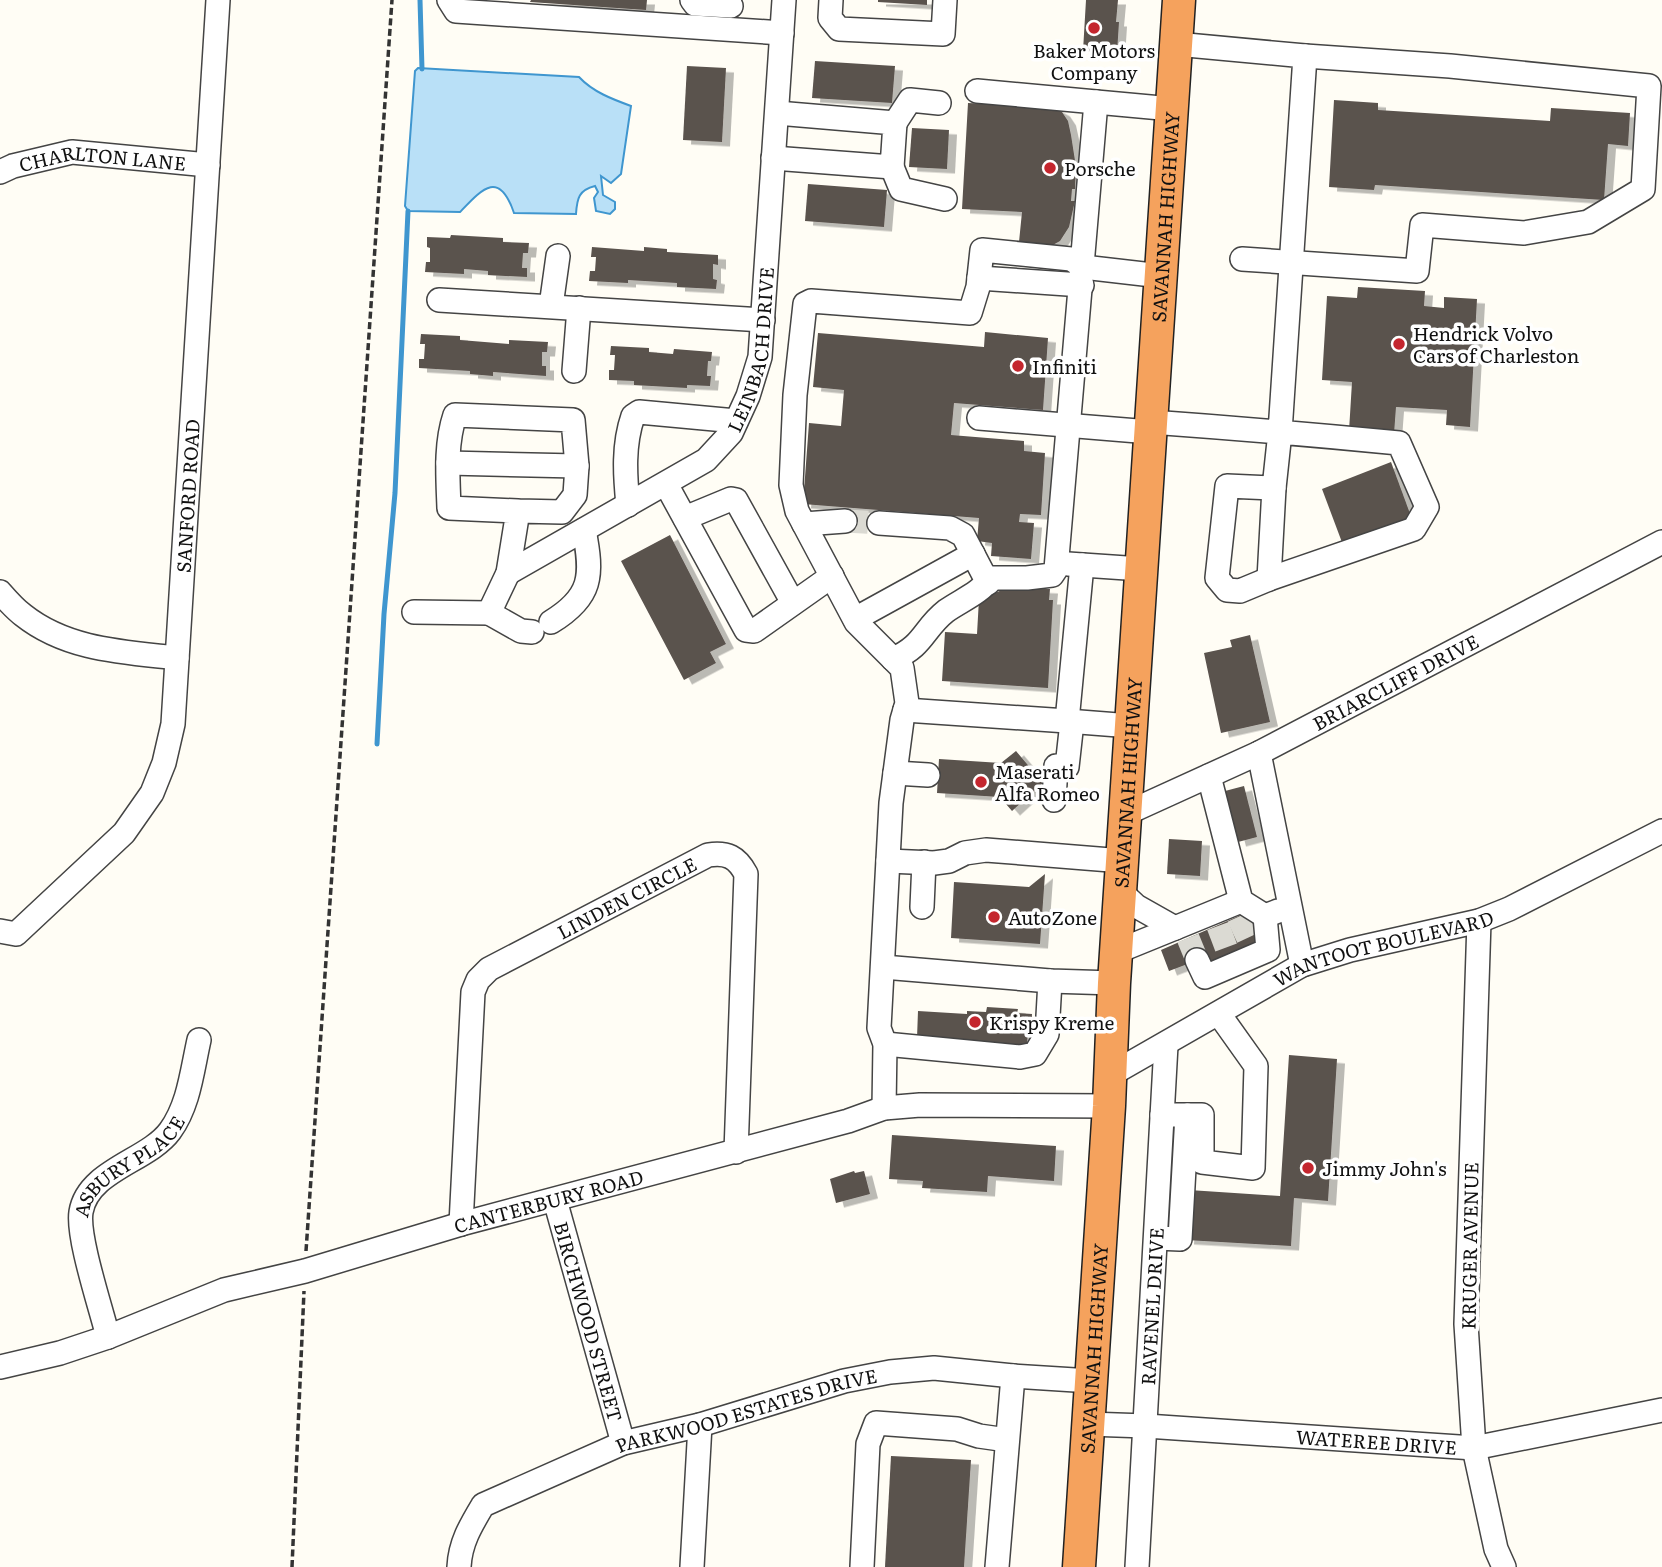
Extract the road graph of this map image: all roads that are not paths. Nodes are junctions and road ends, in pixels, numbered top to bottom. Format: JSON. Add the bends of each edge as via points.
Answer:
{"nodes":[{"id":1,"x":218,"y":0,"type":"edge"},
{"id":2,"x":692,"y":0,"type":"edge"},
{"id":3,"x":784,"y":0,"type":"edge"},
{"id":4,"x":831,"y":0,"type":"edge"},
{"id":5,"x":945,"y":0,"type":"edge"},
{"id":6,"x":1179,"y":0,"type":"edge"},
{"id":7,"x":452,"y":5,"type":"edge"},
{"id":8,"x":730,"y":12,"type":"edge"},
{"id":9,"x":782,"y":33,"type":"junction"},
{"id":10,"x":1176,"y":44,"type":"junction"},
{"id":11,"x":1305,"y":56,"type":"junction"},
{"id":12,"x":977,"y":92,"type":"dead end"},
{"id":13,"x":1096,"y":102,"type":"junction"},
{"id":14,"x":939,"y":103,"type":"dead end"},
{"id":15,"x":1171,"y":109,"type":"junction"},
{"id":16,"x":777,"y":113,"type":"junction"},
{"id":17,"x":895,"y":123,"type":"junction"},
{"id":18,"x":774,"y":158,"type":"junction"},
{"id":19,"x":208,"y":165,"type":"junction"},
{"id":20,"x":892,"y":167,"type":"junction"},
{"id":21,"x":0,"y":172,"type":"edge"},
{"id":22,"x":1653,"y":185,"type":"edge"},
{"id":23,"x":945,"y":199,"type":"dead end"},
{"id":24,"x":558,"y":256,"type":"dead end"},
{"id":25,"x":1242,"y":259,"type":"dead end"},
{"id":26,"x":1291,"y":264,"type":"junction"},
{"id":27,"x":1083,"y":276,"type":"junction"},
{"id":28,"x":1161,"y":276,"type":"junction"},
{"id":29,"x":439,"y":300,"type":"dead end"},
{"id":30,"x":551,"y":306,"type":"junction"},
{"id":31,"x":579,"y":308,"type":"junction"},
{"id":32,"x":763,"y":320,"type":"junction"},
{"id":33,"x":574,"y":371,"type":"dead end"},
{"id":34,"x":979,"y":418,"type":"dead end"},
{"id":35,"x":736,"y":421,"type":"junction"},
{"id":36,"x":1069,"y":424,"type":"junction"},
{"id":37,"x":1151,"y":427,"type":"junction"},
{"id":38,"x":1280,"y":432,"type":"junction"},
{"id":39,"x":448,"y":463,"type":"junction"},
{"id":40,"x":576,"y":466,"type":"junction"},
{"id":41,"x":666,"y":484,"type":"junction"},
{"id":42,"x":1274,"y":488,"type":"junction"},
{"id":43,"x":628,"y":505,"type":"junction"},
{"id":44,"x":518,"y":511,"type":"junction"},
{"id":45,"x":685,"y":518,"type":"junction"},
{"id":46,"x":845,"y":521,"type":"tunnel mouth"},
{"id":47,"x":879,"y":523,"type":"tunnel mouth"},
{"id":48,"x":804,"y":524,"type":"junction"},
{"id":49,"x":584,"y":530,"type":"junction"},
{"id":50,"x":1662,"y":542,"type":"edge"},
{"id":51,"x":973,"y":554,"type":"junction"},
{"id":52,"x":1057,"y":563,"type":"junction"},
{"id":53,"x":1082,"y":565,"type":"junction"},
{"id":54,"x":1141,"y":569,"type":"junction"},
{"id":55,"x":508,"y":573,"type":"junction"},
{"id":56,"x":832,"y":576,"type":"junction"},
{"id":57,"x":1269,"y":579,"type":"junction"},
{"id":58,"x":988,"y":583,"type":"junction"},
{"id":59,"x":0,"y":592,"type":"edge"},
{"id":60,"x":793,"y":603,"type":"junction"},
{"id":61,"x":414,"y":612,"type":"dead end"},
{"id":62,"x":489,"y":613,"type":"junction"},
{"id":63,"x":855,"y":619,"type":"junction"},
{"id":64,"x":177,"y":659,"type":"junction"},
{"id":65,"x":893,"y":659,"type":"junction"},
{"id":66,"x":905,"y":710,"type":"junction"},
{"id":67,"x":1069,"y":722,"type":"junction"},
{"id":68,"x":1131,"y":726,"type":"junction"},
{"id":69,"x":1259,"y":753,"type":"junction"},
{"id":70,"x":895,"y":773,"type":"junction"},
{"id":71,"x":928,"y":775,"type":"dead end"},
{"id":72,"x":1209,"y":776,"type":"junction"},
{"id":73,"x":1054,"y":800,"type":"dead end"},
{"id":74,"x":1125,"y":814,"type":"junction"},
{"id":75,"x":1662,"y":831,"type":"edge"},
{"id":76,"x":1123,"y":860,"type":"junction"},
{"id":77,"x":888,"y":861,"type":"junction"},
{"id":78,"x":923,"y":862,"type":"junction"},
{"id":79,"x":1121,"y":892,"type":"junction"},
{"id":80,"x":1290,"y":905,"type":"junction"},
{"id":81,"x":922,"y":907,"type":"dead end"},
{"id":82,"x":1228,"y":912,"type":"junction"},
{"id":83,"x":1265,"y":916,"type":"junction"},
{"id":84,"x":1479,"y":921,"type":"junction"},
{"id":85,"x":1182,"y":931,"type":"junction"},
{"id":86,"x":8,"y":932,"type":"edge"},
{"id":87,"x":1116,"y":952,"type":"junction"},
{"id":88,"x":1239,"y":957,"type":"junction"},
{"id":89,"x":1197,"y":960,"type":"dead end"},
{"id":90,"x":1302,"y":965,"type":"junction"},
{"id":91,"x":883,"y":967,"type":"junction"},
{"id":92,"x":1050,"y":981,"type":"junction"},
{"id":93,"x":1114,"y":984,"type":"junction"},
{"id":94,"x":1241,"y":1001,"type":"junction"},
{"id":95,"x":1219,"y":1014,"type":"junction"},
{"id":96,"x":199,"y":1040,"type":"dead end"},
{"id":97,"x":885,"y":1044,"type":"junction"},
{"id":98,"x":1166,"y":1045,"type":"junction"},
{"id":99,"x":1109,"y":1090,"type":"junction"},
{"id":100,"x":884,"y":1108,"type":"junction"},
{"id":101,"x":1162,"y":1115,"type":"junction"},
{"id":102,"x":1186,"y":1115,"type":"junction"},
{"id":103,"x":736,"y":1152,"type":"junction"},
{"id":104,"x":555,"y":1200,"type":"junction"},
{"id":105,"x":461,"y":1224,"type":"junction"},
{"id":106,"x":1156,"y":1238,"type":"junction"},
{"id":107,"x":108,"y":1337,"type":"junction"},
{"id":108,"x":0,"y":1367,"type":"edge"},
{"id":109,"x":1013,"y":1376,"type":"junction"},
{"id":110,"x":1091,"y":1381,"type":"junction"},
{"id":111,"x":1662,"y":1410,"type":"edge"},
{"id":112,"x":1087,"y":1424,"type":"junction"},
{"id":113,"x":700,"y":1425,"type":"junction"},
{"id":114,"x":1146,"y":1426,"type":"junction"},
{"id":115,"x":1007,"y":1440,"type":"junction"},
{"id":116,"x":623,"y":1443,"type":"junction"},
{"id":117,"x":1475,"y":1448,"type":"junction"},
{"id":118,"x":459,"y":1567,"type":"edge"},
{"id":119,"x":692,"y":1567,"type":"edge"},
{"id":120,"x":862,"y":1567,"type":"edge"},
{"id":121,"x":998,"y":1567,"type":"edge"},
{"id":122,"x":1079,"y":1567,"type":"edge"},
{"id":123,"x":1137,"y":1567,"type":"edge"},
{"id":124,"x":1504,"y":1567,"type":"edge"}],
"edges":[{"from":1,"to":19,"type":"street","name":"SANFORD ROAD"},
{"from":2,"to":8,"type":"street"},
{"from":3,"to":9,"type":"street","name":"LEINBACH DRIVE"},
{"from":4,"to":5,"type":"street","via":[[830,18],[839,29],[943,34]]},
{"from":6,"to":10,"type":"highway","name":"SAVANNAH HIGHWAY"},
{"from":7,"to":8,"type":"street"},
{"from":8,"to":9,"type":"street"},
{"from":9,"to":16,"type":"street","name":"LEINBACH DRIVE"},
{"from":10,"to":11,"type":"street"},
{"from":10,"to":15,"type":"highway","name":"SAVANNAH HIGHWAY"},
{"from":11,"to":22,"type":"street","via":[[1649,86]]},
{"from":11,"to":26,"type":"street"},
{"from":12,"to":13,"type":"street"},
{"from":13,"to":15,"type":"street"},
{"from":13,"to":27,"type":"street"},
{"from":14,"to":17,"type":"street","via":[[910,100]]},
{"from":15,"to":28,"type":"highway","name":"SAVANNAH HIGHWAY"},
{"from":16,"to":17,"type":"street"},
{"from":16,"to":18,"type":"street","name":"LEINBACH DRIVE"},
{"from":17,"to":20,"type":"street"},
{"from":18,"to":20,"type":"street"},
{"from":18,"to":32,"type":"street","name":"LEINBACH DRIVE"},
{"from":19,"to":21,"type":"street","name":"CHARLTON LANE","via":[[72,152]]},
{"from":19,"to":64,"type":"street","name":"SANFORD ROAD"},
{"from":20,"to":23,"type":"street","via":[[901,189]]},
{"from":22,"to":26,"type":"street","via":[[1588,222],[1547,230],[1524,233],[1422,225],[1417,271]]},
{"from":24,"to":30,"type":"street"},
{"from":25,"to":26,"type":"street"},
{"from":26,"to":38,"type":"street"},
{"from":27,"to":28,"type":"street"},
{"from":27,"to":36,"type":"street"},
{"from":27,"to":48,"type":"street","via":[[1071,259],[982,250],[970,313],[805,304],[791,485]]},
{"from":28,"to":37,"type":"highway","name":"SAVANNAH HIGHWAY"},
{"from":29,"to":30,"type":"street"},
{"from":30,"to":31,"type":"street"},
{"from":31,"to":32,"type":"street"},
{"from":31,"to":33,"type":"street"},
{"from":32,"to":35,"type":"street","name":"LEINBACH DRIVE","via":[[760,356]]},
{"from":34,"to":36,"type":"street"},
{"from":35,"to":41,"type":"street","name":"LEINBACH DRIVE","via":[[706,460]]},
{"from":35,"to":43,"type":"street","via":[[639,412],[633,416],[624,466]]},
{"from":36,"to":37,"type":"street"},
{"from":36,"to":52,"type":"street"},
{"from":37,"to":38,"type":"street"},
{"from":37,"to":54,"type":"highway","name":"SAVANNAH HIGHWAY"},
{"from":38,"to":42,"type":"street"},
{"from":38,"to":57,"type":"street","via":[[1399,443],[1427,507],[1414,529]]},
{"from":39,"to":40,"type":"street"},
{"from":39,"to":40,"type":"street","via":[[455,415],[573,419]]},
{"from":39,"to":44,"type":"street","via":[[449,508]]},
{"from":40,"to":44,"type":"street","via":[[575,495],[562,512]]},
{"from":41,"to":43,"type":"street","name":"LEINBACH DRIVE"},
{"from":41,"to":45,"type":"street"},
{"from":42,"to":57,"type":"street"},
{"from":42,"to":57,"type":"street","via":[[1227,486],[1217,578],[1227,590],[1240,591]]},
{"from":43,"to":49,"type":"street","name":"LEINBACH DRIVE"},
{"from":44,"to":55,"type":"street"},
{"from":45,"to":60,"type":"street","via":[[736,500]]},
{"from":45,"to":60,"type":"street","via":[[746,630],[754,631]]},
{"from":46,"to":48,"type":"street"},
{"from":47,"to":51,"type":"street","via":[[950,528],[963,535]]},
{"from":48,"to":56,"type":"street"},
{"from":49,"to":55,"type":"street","name":"LEINBACH DRIVE"},
{"from":49,"to":62,"type":"street","via":[[589,575],[581,599],[565,614],[521,631]]},
{"from":50,"to":69,"type":"street","name":"BRIARCLIFF DRIVE"},
{"from":51,"to":58,"type":"street"},
{"from":51,"to":63,"type":"street"},
{"from":52,"to":53,"type":"street"},
{"from":52,"to":58,"type":"street","via":[[1052,575],[991,578]]},
{"from":53,"to":54,"type":"street"},
{"from":53,"to":67,"type":"street"},
{"from":54,"to":68,"type":"highway","name":"SAVANNAH HIGHWAY"},
{"from":55,"to":62,"type":"street"},
{"from":56,"to":60,"type":"street"},
{"from":56,"to":63,"type":"street"},
{"from":58,"to":65,"type":"street","via":[[945,612],[923,640]]},
{"from":59,"to":64,"type":"street","via":[[22,615],[53,634],[89,647]]},
{"from":61,"to":62,"type":"street"},
{"from":63,"to":65,"type":"street"},
{"from":64,"to":86,"type":"street","name":"SANFORD ROAD","via":[[173,724],[152,793],[124,833]]},
{"from":65,"to":66,"type":"street","via":[[902,668]]},
{"from":66,"to":67,"type":"street"},
{"from":66,"to":70,"type":"street"},
{"from":67,"to":68,"type":"street"},
{"from":67,"to":73,"type":"street","via":[[1068,767],[1056,765]]},
{"from":68,"to":74,"type":"highway","name":"SAVANNAH HIGHWAY"},
{"from":69,"to":72,"type":"street","name":"BRIARCLIFF DRIVE"},
{"from":69,"to":80,"type":"street"},
{"from":70,"to":71,"type":"street"},
{"from":70,"to":77,"type":"street"},
{"from":72,"to":74,"type":"street","name":"BRIARCLIFF DRIVE"},
{"from":72,"to":82,"type":"street"},
{"from":74,"to":76,"type":"highway","name":"SAVANNAH HIGHWAY"},
{"from":75,"to":84,"type":"street","name":"WANTOOT BOULEVARD"},
{"from":76,"to":78,"type":"street","via":[[986,850],[949,861]]},
{"from":76,"to":79,"type":"highway","name":"SAVANNAH HIGHWAY"},
{"from":77,"to":78,"type":"street"},
{"from":77,"to":91,"type":"street"},
{"from":78,"to":81,"type":"street"},
{"from":79,"to":85,"type":"street","via":[[1136,906]]},
{"from":79,"to":87,"type":"highway","name":"SAVANNAH HIGHWAY"},
{"from":80,"to":83,"type":"street"},
{"from":80,"to":90,"type":"street"},
{"from":82,"to":83,"type":"street"},
{"from":82,"to":85,"type":"street"},
{"from":83,"to":88,"type":"street","via":[[1268,950]]},
{"from":84,"to":90,"type":"street","name":"WANTOOT BOULEVARD"},
{"from":84,"to":117,"type":"street","name":"KRUGER AVENUE","via":[[1466,1324]]},
{"from":85,"to":87,"type":"street"},
{"from":87,"to":93,"type":"highway","name":"SAVANNAH HIGHWAY"},
{"from":88,"to":89,"type":"street","via":[[1205,977]]},
{"from":88,"to":94,"type":"street"},
{"from":90,"to":94,"type":"street","name":"WANTOOT BOULEVARD"},
{"from":91,"to":92,"type":"street"},
{"from":91,"to":97,"type":"street","via":[[878,1028]]},
{"from":92,"to":93,"type":"street"},
{"from":92,"to":97,"type":"street","via":[[1048,1034],[1035,1054],[1020,1058]]},
{"from":93,"to":99,"type":"highway","name":"SAVANNAH HIGHWAY"},
{"from":94,"to":95,"type":"street","name":"WANTOOT BOULEVARD"},
{"from":95,"to":98,"type":"street","name":"WANTOOT BOULEVARD"},
{"from":95,"to":102,"type":"street","via":[[1256,1066],[1253,1168],[1202,1162],[1202,1115]]},
{"from":96,"to":107,"type":"street","name":"ASBURY PLACE","via":[[183,1112],[168,1134],[148,1152],[106,1174],[81,1210]]},
{"from":97,"to":100,"type":"street"},
{"from":98,"to":99,"type":"street","name":"WANTOOT BOULEVARD"},
{"from":98,"to":101,"type":"street","name":"RAVENEL DRIVE"},
{"from":99,"to":100,"type":"street","name":"CANTERBURY ROAD"},
{"from":99,"to":110,"type":"highway","name":"SAVANNAH HIGHWAY"},
{"from":100,"to":103,"type":"street","name":"CANTERBURY ROAD"},
{"from":101,"to":102,"type":"street"},
{"from":101,"to":106,"type":"street","name":"RAVENEL DRIVE"},
{"from":102,"to":106,"type":"street","via":[[1180,1239]]},
{"from":103,"to":104,"type":"street","name":"CANTERBURY ROAD"},
{"from":103,"to":105,"type":"street","name":"LINDEN CIRCLE","via":[[746,874],[739,862],[721,853],[695,861],[489,969],[478,980],[473,992]]},
{"from":104,"to":105,"type":"street","name":"CANTERBURY ROAD"},
{"from":104,"to":116,"type":"street","name":"BIRCHWOOD STREET"},
{"from":105,"to":107,"type":"street","name":"CANTERBURY ROAD","via":[[224,1290]]},
{"from":106,"to":114,"type":"street","name":"RAVENEL DRIVE"},
{"from":107,"to":108,"type":"street","name":"CANTERBURY ROAD"},
{"from":109,"to":110,"type":"street","name":"PARKWOOD ESTATES DRIVE"},
{"from":109,"to":113,"type":"street","name":"PARKWOOD ESTATES DRIVE","via":[[934,1368],[890,1372],[844,1381]]},
{"from":109,"to":115,"type":"street"},
{"from":110,"to":112,"type":"highway","name":"SAVANNAH HIGHWAY"},
{"from":111,"to":117,"type":"street","name":"WATEREE DRIVE"},
{"from":112,"to":114,"type":"street","name":"WATEREE DRIVE"},
{"from":112,"to":122,"type":"highway","name":"SAVANNAH HIGHWAY"},
{"from":113,"to":116,"type":"street","name":"PARKWOOD ESTATES DRIVE"},
{"from":113,"to":119,"type":"street"},
{"from":114,"to":117,"type":"street","name":"WATEREE DRIVE"},
{"from":114,"to":123,"type":"street","name":"RAVENEL DRIVE"},
{"from":115,"to":120,"type":"street","via":[[957,1429],[876,1423],[868,1444]]},
{"from":115,"to":121,"type":"street"},
{"from":116,"to":118,"type":"street","name":"PARKWOOD ESTATES DRIVE","via":[[484,1505],[470,1525]]},
{"from":117,"to":124,"type":"street","name":"KRUGER AVENUE","via":[[1496,1549]]}]}
